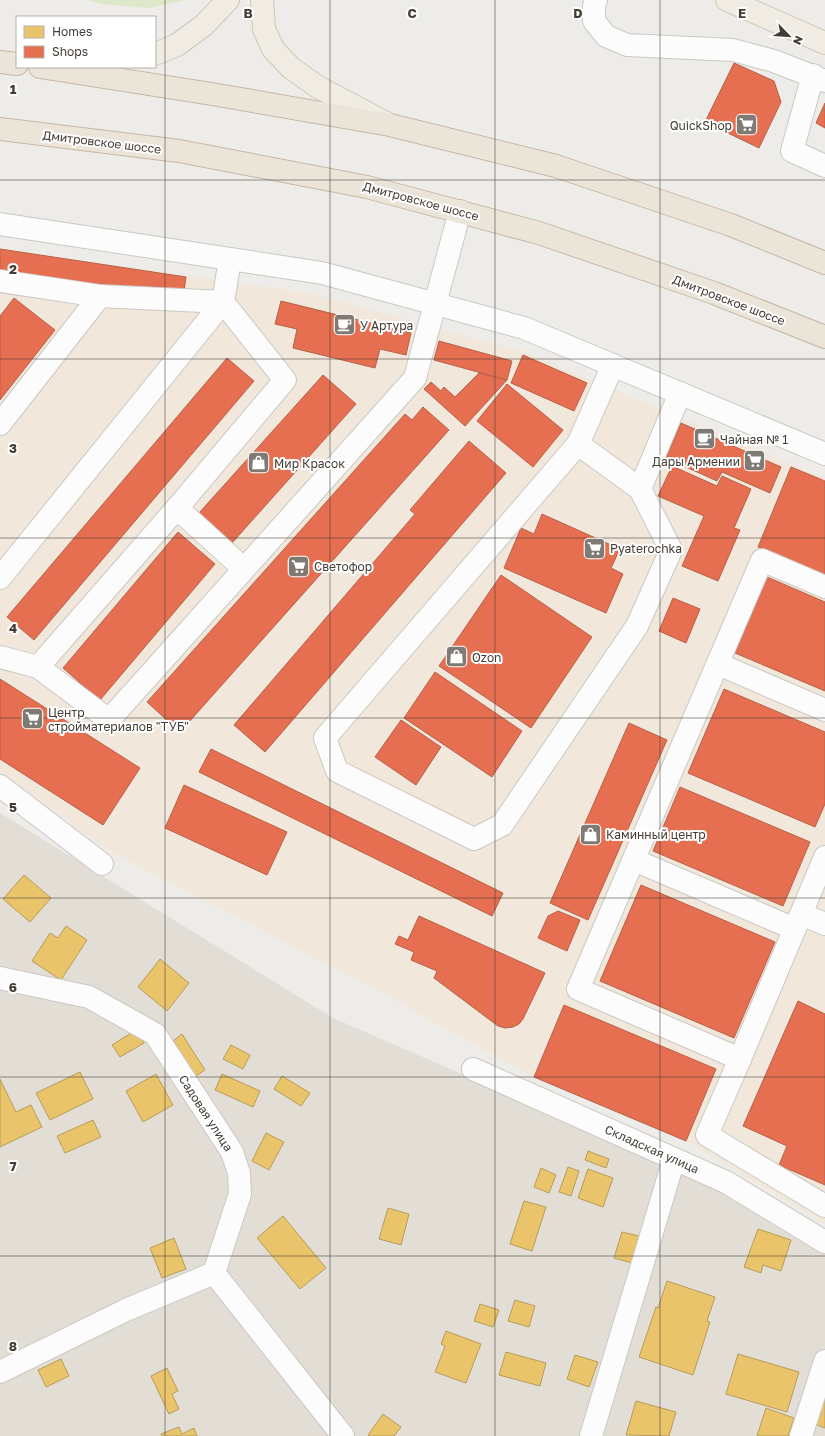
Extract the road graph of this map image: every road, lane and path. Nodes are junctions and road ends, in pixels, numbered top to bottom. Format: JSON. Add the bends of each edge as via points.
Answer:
{"nodes":[{"id":1,"x":228,"y":0,"type":"edge"},
{"id":2,"x":262,"y":0,"type":"edge"},
{"id":3,"x":596,"y":0,"type":"edge"},
{"id":4,"x":727,"y":0,"type":"edge"},
{"id":5,"x":825,"y":43,"type":"edge"},
{"id":6,"x":156,"y":54,"type":"edge"},
{"id":7,"x":0,"y":62,"type":"edge"},
{"id":8,"x":16,"y":64,"type":"edge"},
{"id":9,"x":60,"y":68,"type":"edge"},
{"id":10,"x":819,"y":78,"type":"edge"},
{"id":11,"x":390,"y":125,"type":"junction"},
{"id":12,"x":0,"y":130,"type":"edge"},
{"id":13,"x":825,"y":166,"type":"edge"},
{"id":14,"x":460,"y":212,"type":"junction"},
{"id":15,"x":0,"y":224,"type":"edge"},
{"id":16,"x":230,"y":259,"type":"junction"},
{"id":17,"x":825,"y":262,"type":"edge"},
{"id":18,"x":0,"y":281,"type":"edge"},
{"id":19,"x":100,"y":296,"type":"junction"},
{"id":20,"x":223,"y":302,"type":"junction"},
{"id":21,"x":435,"y":303,"type":"junction"},
{"id":22,"x":825,"y":337,"type":"edge"},
{"id":23,"x":613,"y":365,"type":"junction"},
{"id":24,"x":680,"y":393,"type":"junction"},
{"id":25,"x":0,"y":424,"type":"edge"},
{"id":26,"x":578,"y":444,"type":"junction"},
{"id":27,"x":825,"y":454,"type":"edge"},
{"id":28,"x":640,"y":490,"type":"junction"},
{"id":29,"x":177,"y":508,"type":"junction"},
{"id":30,"x":244,"y":569,"type":"junction"},
{"id":31,"x":0,"y":578,"type":"edge"},
{"id":32,"x":825,"y":587,"type":"edge"},
{"id":33,"x":0,"y":657,"type":"edge"},
{"id":34,"x":718,"y":664,"type":"junction"},
{"id":35,"x":38,"y":667,"type":"junction"},
{"id":36,"x":825,"y":710,"type":"edge"},
{"id":37,"x":0,"y":786,"type":"edge"},
{"id":38,"x":825,"y":857,"type":"edge"},
{"id":39,"x":634,"y":860,"type":"junction"},
{"id":40,"x":102,"y":864,"type":"dead end"},
{"id":41,"x":798,"y":922,"type":"junction"},
{"id":42,"x":825,"y":924,"type":"edge"},
{"id":43,"x":0,"y":978,"type":"edge"},
{"id":44,"x":740,"y":1059,"type":"junction"},
{"id":45,"x":473,"y":1069,"type":"dead end"},
{"id":46,"x":674,"y":1159,"type":"junction"},
{"id":47,"x":825,"y":1206,"type":"edge"},
{"id":48,"x":825,"y":1242,"type":"edge"},
{"id":49,"x":214,"y":1273,"type":"junction"},
{"id":50,"x":825,"y":1361,"type":"edge"},
{"id":51,"x":0,"y":1372,"type":"edge"},
{"id":52,"x":343,"y":1436,"type":"edge"},
{"id":53,"x":591,"y":1436,"type":"edge"},
{"id":54,"x":801,"y":1436,"type":"edge"}],
"edges":[{"from":1,"to":6,"type":"main road","via":[[204,25],[177,45]]},
{"from":2,"to":11,"type":"main road","via":[[264,29],[273,49],[291,68],[318,87]]},
{"from":3,"to":10,"type":"street","via":[[594,20],[606,36],[627,45],[733,50],[774,60]]},
{"from":4,"to":5,"type":"main road"},
{"from":7,"to":8,"type":"highway"},
{"from":9,"to":11,"type":"highway"},
{"from":10,"to":13,"type":"street","via":[[792,151]]},
{"from":11,"to":17,"type":"highway","via":[[556,166],[731,225]]},
{"from":12,"to":14,"type":"highway","name":"Дмитровское шоссе","via":[[179,151],[367,187]]},
{"from":14,"to":21,"type":"street"},
{"from":14,"to":22,"type":"highway","name":"Дмитровское шоссе","via":[[539,233],[714,293]]},
{"from":15,"to":16,"type":"street"},
{"from":16,"to":20,"type":"street"},
{"from":16,"to":21,"type":"street","via":[[322,273]]},
{"from":18,"to":19,"type":"street"},
{"from":19,"to":20,"type":"street"},
{"from":19,"to":25,"type":"street"},
{"from":20,"to":29,"type":"street","via":[[285,380]]},
{"from":20,"to":31,"type":"street"},
{"from":21,"to":23,"type":"street","via":[[524,328]]},
{"from":21,"to":30,"type":"street","via":[[415,378]]},
{"from":23,"to":24,"type":"street"},
{"from":23,"to":26,"type":"street"},
{"from":24,"to":27,"type":"street"},
{"from":24,"to":28,"type":"street"},
{"from":26,"to":28,"type":"street"},
{"from":26,"to":28,"type":"street","via":[[325,738],[337,771],[474,839],[502,825],[637,626],[671,550]]},
{"from":29,"to":30,"type":"street"},
{"from":29,"to":35,"type":"street"},
{"from":30,"to":35,"type":"street","via":[[109,720]]},
{"from":32,"to":34,"type":"street","via":[[762,560]]},
{"from":33,"to":35,"type":"street"},
{"from":34,"to":36,"type":"street"},
{"from":34,"to":39,"type":"street"},
{"from":37,"to":40,"type":"street"},
{"from":38,"to":41,"type":"street"},
{"from":39,"to":41,"type":"street"},
{"from":39,"to":44,"type":"street","via":[[578,989]]},
{"from":41,"to":42,"type":"street"},
{"from":41,"to":44,"type":"street"},
{"from":43,"to":49,"type":"street","name":"Садовая улица","via":[[89,997],[155,1034],[232,1152],[239,1173],[240,1194]]},
{"from":44,"to":47,"type":"street","via":[[707,1135]]},
{"from":45,"to":46,"type":"street","name":"Складская улица"},
{"from":46,"to":48,"type":"street","name":"Складская улица","via":[[726,1182]]},
{"from":46,"to":53,"type":"street"},
{"from":49,"to":51,"type":"street","via":[[126,1310]]},
{"from":49,"to":52,"type":"street"},
{"from":50,"to":54,"type":"street"}]}
